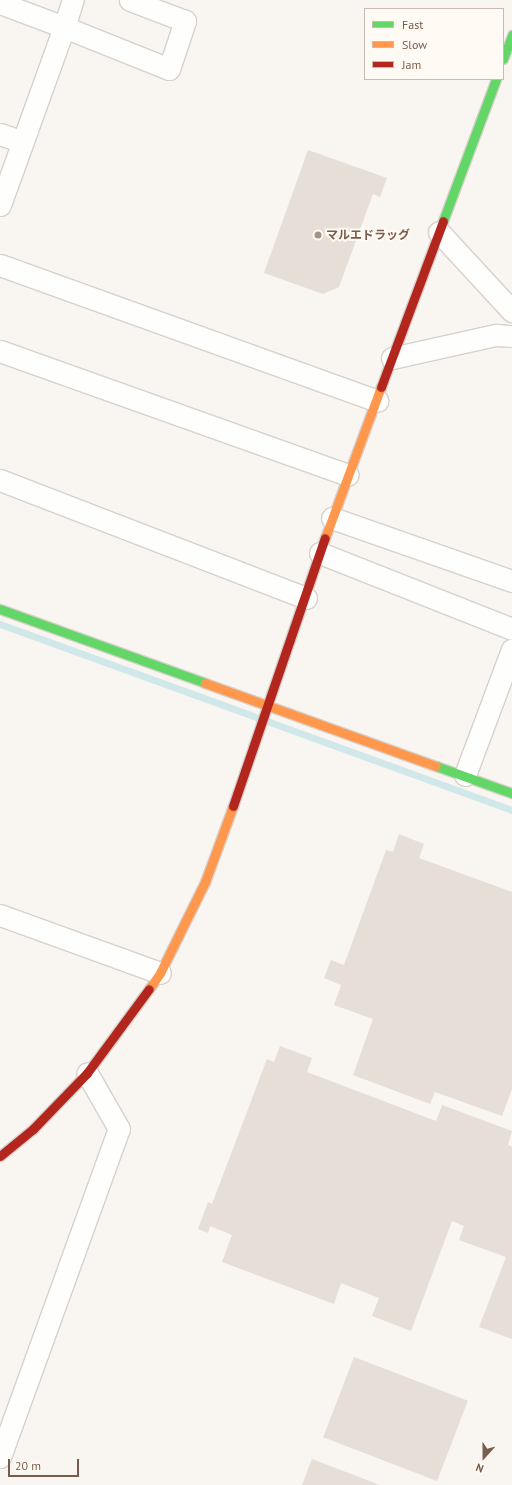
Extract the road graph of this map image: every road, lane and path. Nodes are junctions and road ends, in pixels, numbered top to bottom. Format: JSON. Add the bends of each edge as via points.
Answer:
{"nodes":[{"id":1,"x":74,"y":0,"type":"edge"},
{"id":2,"x":130,"y":0,"type":"edge"},
{"id":3,"x":0,"y":3,"type":"edge"},
{"id":4,"x":64,"y":27,"type":"junction"},
{"id":5,"x":512,"y":35,"type":"edge"},
{"id":6,"x":504,"y":56,"type":"edge"},
{"id":7,"x":496,"y":80,"type":"edge"},
{"id":8,"x":0,"y":134,"type":"edge"},
{"id":9,"x":23,"y":142,"type":"junction"},
{"id":10,"x":0,"y":205,"type":"edge"},
{"id":11,"x":439,"y":232,"type":"junction"},
{"id":12,"x":0,"y":265,"type":"edge"},
{"id":13,"x":512,"y":311,"type":"edge"},
{"id":14,"x":512,"y":336,"type":"edge"},
{"id":15,"x":0,"y":351,"type":"edge"},
{"id":16,"x":392,"y":358,"type":"junction"},
{"id":17,"x":377,"y":401,"type":"junction"},
{"id":18,"x":348,"y":475,"type":"junction"},
{"id":19,"x":0,"y":480,"type":"edge"},
{"id":20,"x":332,"y":518,"type":"junction"},
{"id":21,"x":320,"y":553,"type":"junction"},
{"id":22,"x":512,"y":581,"type":"edge"},
{"id":23,"x":306,"y":598,"type":"junction"},
{"id":24,"x":0,"y":609,"type":"edge"},
{"id":25,"x":512,"y":629,"type":"edge"},
{"id":26,"x":512,"y":649,"type":"edge"},
{"id":27,"x":269,"y":708,"type":"junction"},
{"id":28,"x":465,"y":775,"type":"junction"},
{"id":29,"x":512,"y":793,"type":"edge"},
{"id":30,"x":0,"y":916,"type":"edge"},
{"id":31,"x":160,"y":973,"type":"junction"},
{"id":32,"x":87,"y":1073,"type":"junction"},
{"id":33,"x":0,"y":1156,"type":"edge"},
{"id":34,"x":0,"y":1457,"type":"edge"}],
"edges":[{"from":1,"to":4,"type":"street"},
{"from":2,"to":4,"type":"street","via":[[185,21],[169,69]]},
{"from":3,"to":4,"type":"street"},
{"from":4,"to":9,"type":"street"},
{"from":5,"to":6,"type":"street"},
{"from":7,"to":11,"type":"street"},
{"from":8,"to":9,"type":"street"},
{"from":9,"to":10,"type":"street"},
{"from":11,"to":13,"type":"street"},
{"from":11,"to":16,"type":"street"},
{"from":12,"to":17,"type":"street"},
{"from":14,"to":16,"type":"street","via":[[496,335]]},
{"from":15,"to":18,"type":"street"},
{"from":16,"to":17,"type":"street"},
{"from":17,"to":18,"type":"street"},
{"from":18,"to":20,"type":"street"},
{"from":19,"to":23,"type":"street"},
{"from":20,"to":21,"type":"street"},
{"from":20,"to":22,"type":"street"},
{"from":21,"to":23,"type":"street"},
{"from":21,"to":25,"type":"street"},
{"from":23,"to":27,"type":"street"},
{"from":24,"to":27,"type":"street"},
{"from":26,"to":28,"type":"street"},
{"from":27,"to":28,"type":"street"},
{"from":27,"to":31,"type":"street","via":[[205,882]]},
{"from":28,"to":29,"type":"street"},
{"from":30,"to":31,"type":"street"},
{"from":31,"to":32,"type":"street"},
{"from":32,"to":33,"type":"street","via":[[33,1129]]},
{"from":32,"to":34,"type":"street","via":[[119,1129]]}]}
